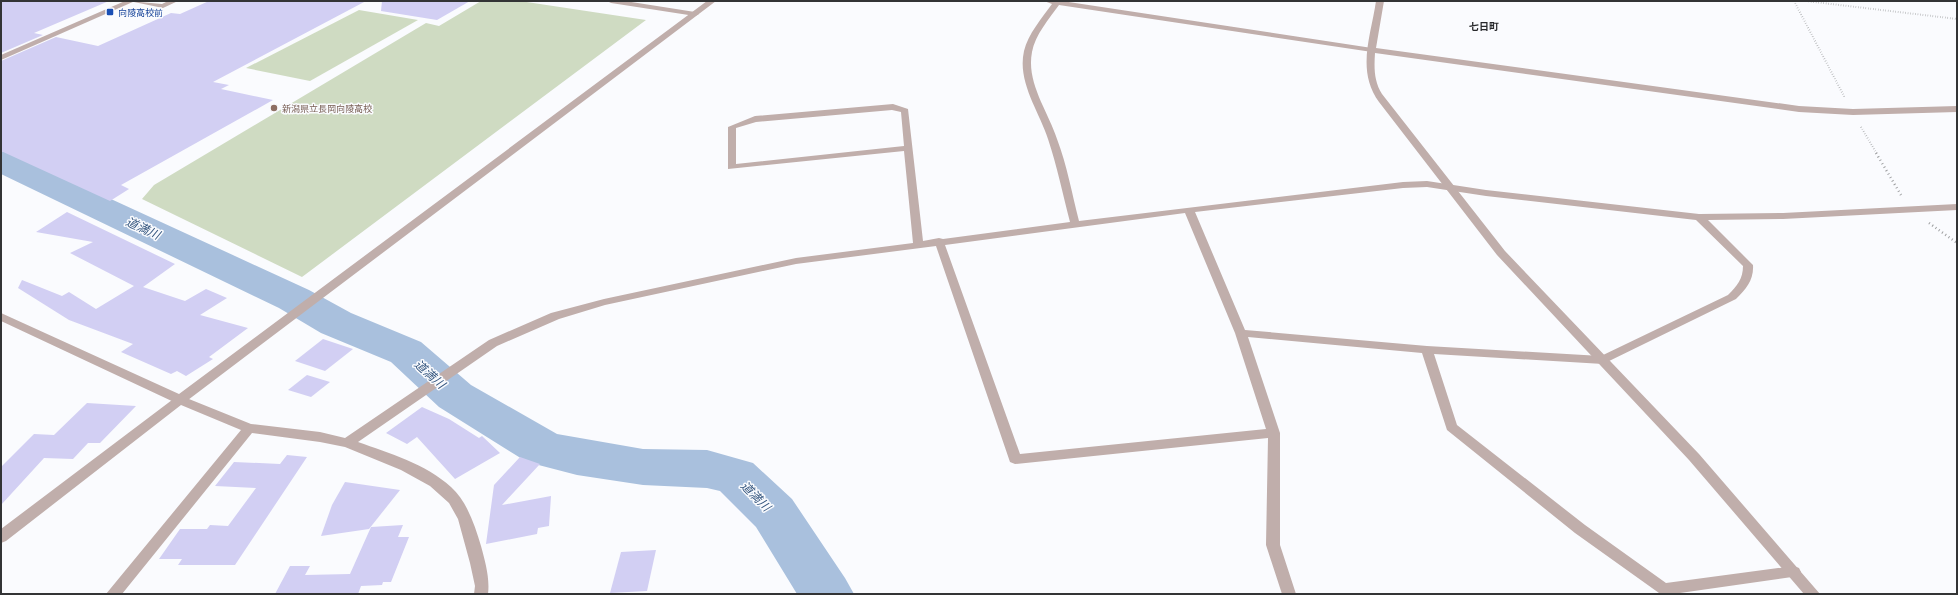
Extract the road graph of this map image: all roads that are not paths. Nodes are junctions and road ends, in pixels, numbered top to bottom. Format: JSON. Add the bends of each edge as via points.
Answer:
{"nodes":[{"id":1,"x":132,"y":1,"type":"edge"},
{"id":2,"x":174,"y":1,"type":"edge"},
{"id":3,"x":611,"y":1,"type":"edge"},
{"id":4,"x":712,"y":1,"type":"edge"},
{"id":5,"x":1380,"y":1,"type":"edge"},
{"id":6,"x":1052,"y":2,"type":"edge"},
{"id":7,"x":695,"y":14,"type":"junction"},
{"id":8,"x":1372,"y":50,"type":"junction"},
{"id":9,"x":1,"y":58,"type":"edge"},
{"id":10,"x":1957,"y":109,"type":"edge"},
{"id":11,"x":909,"y":148,"type":"junction"},
{"id":12,"x":1448,"y":187,"type":"junction"},
{"id":13,"x":1957,"y":207,"type":"edge"},
{"id":14,"x":1189,"y":210,"type":"junction"},
{"id":15,"x":1699,"y":217,"type":"junction"},
{"id":16,"x":1075,"y":224,"type":"junction"},
{"id":17,"x":938,"y":241,"type":"junction"},
{"id":18,"x":918,"y":244,"type":"junction"},
{"id":19,"x":1,"y":317,"type":"edge"},
{"id":20,"x":1241,"y":333,"type":"junction"},
{"id":21,"x":1427,"y":350,"type":"junction"},
{"id":22,"x":1603,"y":360,"type":"junction"},
{"id":23,"x":180,"y":400,"type":"junction"},
{"id":24,"x":249,"y":428,"type":"junction"},
{"id":25,"x":1274,"y":432,"type":"junction"},
{"id":26,"x":347,"y":443,"type":"junction"},
{"id":27,"x":1,"y":537,"type":"edge"},
{"id":28,"x":1794,"y":572,"type":"junction"},
{"id":29,"x":113,"y":594,"type":"edge"},
{"id":30,"x":481,"y":594,"type":"edge"},
{"id":31,"x":1289,"y":594,"type":"edge"},
{"id":32,"x":1813,"y":594,"type":"edge"}],
"edges":[{"from":1,"to":2,"type":"street","via":[[163,6]]},
{"from":1,"to":9,"type":"street"},
{"from":3,"to":7,"type":"street"},
{"from":4,"to":7,"type":"street"},
{"from":5,"to":8,"type":"street"},
{"from":6,"to":8,"type":"street"},
{"from":6,"to":16,"type":"street","via":[[1028,52],[1028,67],[1030,81],[1052,138]]},
{"from":7,"to":23,"type":"street"},
{"from":8,"to":10,"type":"street","via":[[1791,108],[1853,112]]},
{"from":8,"to":12,"type":"street","via":[[1371,76],[1376,91]]},
{"from":11,"to":11,"type":"street","via":[[905,111],[894,107],[755,119],[732,127],[731,167]]},
{"from":11,"to":18,"type":"street"},
{"from":12,"to":14,"type":"street","via":[[1427,184],[1403,185]]},
{"from":12,"to":15,"type":"street"},
{"from":12,"to":22,"type":"street","via":[[1501,253]]},
{"from":13,"to":15,"type":"street","via":[[1783,216]]},
{"from":14,"to":16,"type":"street"},
{"from":14,"to":20,"type":"street"},
{"from":15,"to":22,"type":"street","via":[[1748,265],[1749,273],[1744,285],[1732,297]]},
{"from":16,"to":17,"type":"street"},
{"from":17,"to":18,"type":"street"},
{"from":17,"to":25,"type":"street","via":[[1015,459]]},
{"from":18,"to":26,"type":"street","via":[[796,260],[750,269],[604,302],[555,316],[493,343]]},
{"from":19,"to":23,"type":"street"},
{"from":20,"to":21,"type":"street"},
{"from":20,"to":25,"type":"street"},
{"from":21,"to":22,"type":"street"},
{"from":21,"to":28,"type":"street","via":[[1451,427],[1580,529],[1664,589]]},
{"from":22,"to":28,"type":"street","via":[[1694,456]]},
{"from":23,"to":24,"type":"street"},
{"from":23,"to":27,"type":"street"},
{"from":24,"to":26,"type":"street"},
{"from":24,"to":29,"type":"street"},
{"from":25,"to":31,"type":"street","via":[[1273,545]]},
{"from":26,"to":30,"type":"street","via":[[428,477],[454,498],[471,534],[482,586]]},
{"from":28,"to":32,"type":"street"}]}
